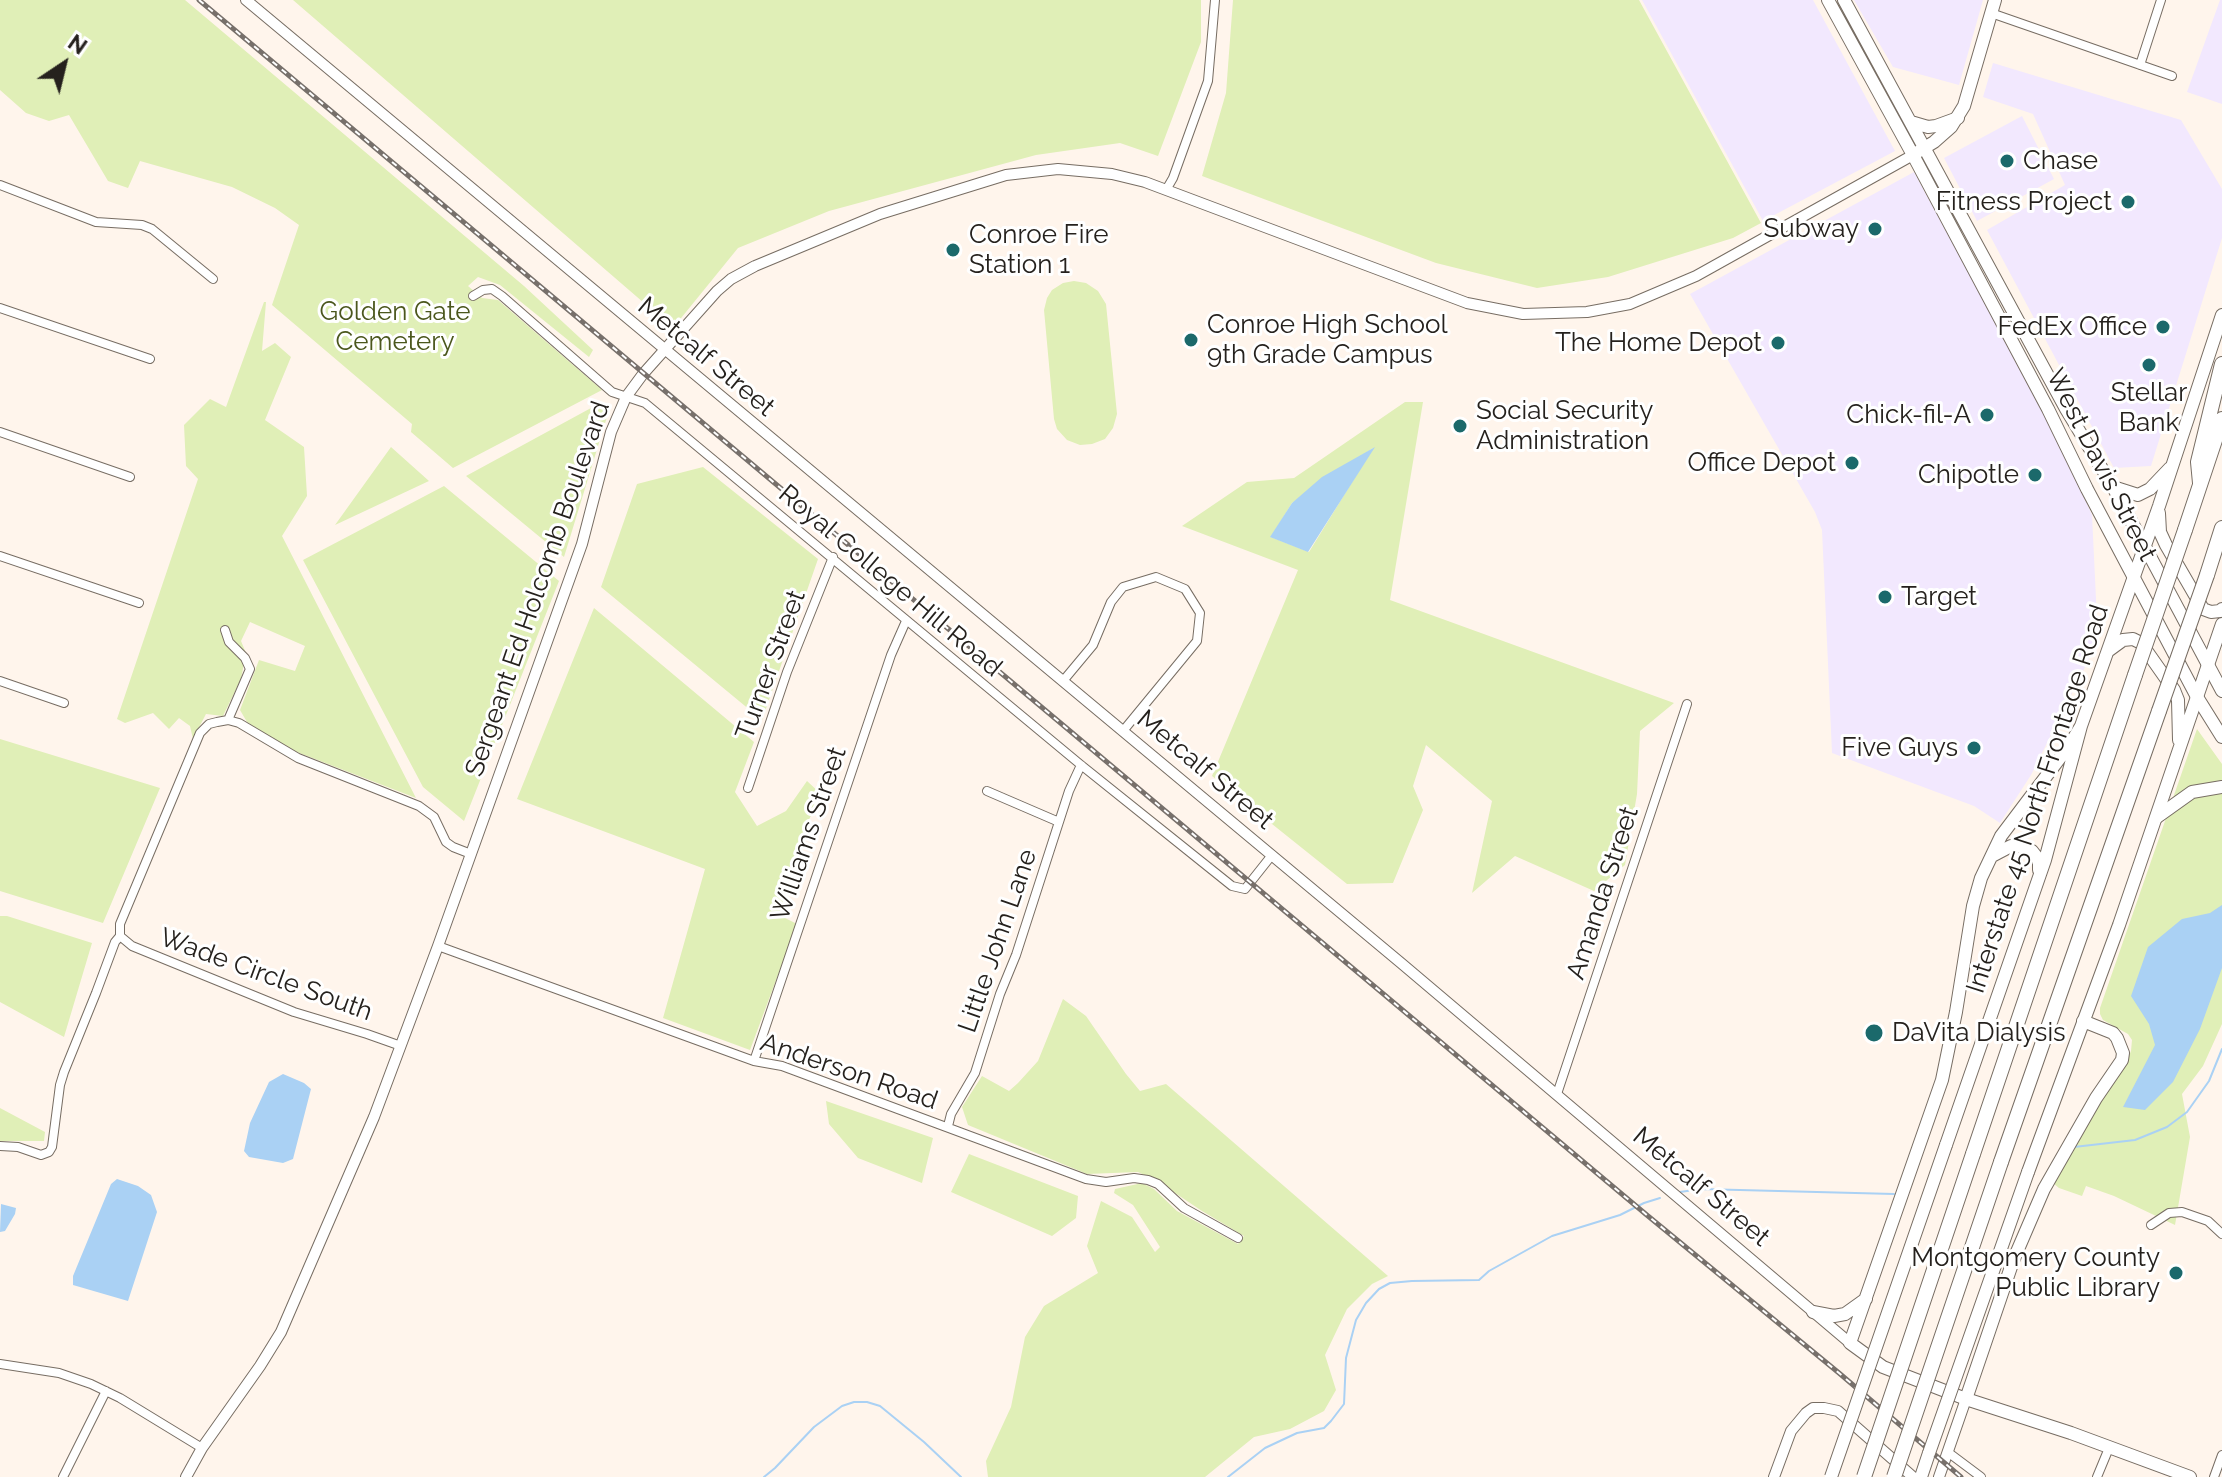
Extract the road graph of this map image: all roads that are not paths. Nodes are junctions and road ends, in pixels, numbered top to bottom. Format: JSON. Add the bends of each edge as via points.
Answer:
{"nodes":[{"id":1,"x":246,"y":0,"type":"edge"},
{"id":2,"x":1215,"y":0,"type":"edge"},
{"id":3,"x":1828,"y":0,"type":"edge"},
{"id":4,"x":1844,"y":0,"type":"edge"},
{"id":5,"x":2161,"y":0,"type":"edge"},
{"id":6,"x":1993,"y":7,"type":"edge"},
{"id":7,"x":2140,"y":65,"type":"junction"},
{"id":8,"x":2172,"y":76,"type":"dead end"},
{"id":9,"x":1958,"y":118,"type":"junction"},
{"id":10,"x":1911,"y":122,"type":"junction"},
{"id":11,"x":1919,"y":152,"type":"junction"},
{"id":12,"x":0,"y":185,"type":"edge"},
{"id":13,"x":1166,"y":190,"type":"junction"},
{"id":14,"x":213,"y":279,"type":"dead end"},
{"id":15,"x":473,"y":296,"type":"dead end"},
{"id":16,"x":0,"y":308,"type":"edge"},
{"id":17,"x":2222,"y":315,"type":"edge"},
{"id":18,"x":664,"y":351,"type":"junction"},
{"id":19,"x":150,"y":359,"type":"dead end"},
{"id":20,"x":2222,"y":364,"type":"edge"},
{"id":21,"x":626,"y":397,"type":"junction"},
{"id":22,"x":2222,"y":419,"type":"edge"},
{"id":23,"x":0,"y":432,"type":"edge"},
{"id":24,"x":2172,"y":466,"type":"junction"},
{"id":25,"x":130,"y":477,"type":"dead end"},
{"id":26,"x":2200,"y":483,"type":"junction"},
{"id":27,"x":2113,"y":487,"type":"junction"},
{"id":28,"x":2159,"y":506,"type":"junction"},
{"id":29,"x":2222,"y":528,"type":"edge"},
{"id":30,"x":2145,"y":546,"type":"junction"},
{"id":31,"x":2222,"y":548,"type":"edge"},
{"id":32,"x":0,"y":556,"type":"edge"},
{"id":33,"x":833,"y":557,"type":"junction"},
{"id":34,"x":2207,"y":575,"type":"junction"},
{"id":35,"x":2134,"y":577,"type":"junction"},
{"id":36,"x":139,"y":603,"type":"dead end"},
{"id":37,"x":2222,"y":609,"type":"edge"},
{"id":38,"x":906,"y":621,"type":"junction"},
{"id":39,"x":2222,"y":624,"type":"edge"},
{"id":40,"x":225,"y":630,"type":"dead end"},
{"id":41,"x":2108,"y":651,"type":"junction"},
{"id":42,"x":2208,"y":665,"type":"junction"},
{"id":43,"x":0,"y":681,"type":"edge"},
{"id":44,"x":1063,"y":681,"type":"junction"},
{"id":45,"x":2222,"y":691,"type":"edge"},
{"id":46,"x":2197,"y":697,"type":"junction"},
{"id":47,"x":64,"y":703,"type":"dead end"},
{"id":48,"x":1687,"y":704,"type":"dead end"},
{"id":49,"x":228,"y":720,"type":"junction"},
{"id":50,"x":2081,"y":726,"type":"junction"},
{"id":51,"x":1123,"y":731,"type":"junction"},
{"id":52,"x":2222,"y":737,"type":"edge"},
{"id":53,"x":2180,"y":751,"type":"junction"},
{"id":54,"x":1081,"y":765,"type":"junction"},
{"id":55,"x":2222,"y":787,"type":"edge"},
{"id":56,"x":748,"y":788,"type":"dead end"},
{"id":57,"x":987,"y":791,"type":"dead end"},
{"id":58,"x":2157,"y":817,"type":"junction"},
{"id":59,"x":1059,"y":822,"type":"junction"},
{"id":60,"x":471,"y":854,"type":"junction"},
{"id":61,"x":1272,"y":855,"type":"junction"},
{"id":62,"x":1992,"y":856,"type":"junction"},
{"id":63,"x":2039,"y":876,"type":"junction"},
{"id":64,"x":120,"y":936,"type":"junction"},
{"id":65,"x":438,"y":946,"type":"junction"},
{"id":66,"x":2083,"y":1021,"type":"junction"},
{"id":67,"x":401,"y":1046,"type":"junction"},
{"id":68,"x":754,"y":1061,"type":"junction"},
{"id":69,"x":1557,"y":1094,"type":"junction"},
{"id":70,"x":948,"y":1126,"type":"junction"},
{"id":71,"x":0,"y":1146,"type":"edge"},
{"id":72,"x":2151,"y":1225,"type":"dead end"},
{"id":73,"x":2222,"y":1234,"type":"edge"},
{"id":74,"x":1238,"y":1238,"type":"dead end"},
{"id":75,"x":1866,"y":1299,"type":"junction"},
{"id":76,"x":1813,"y":1312,"type":"junction"},
{"id":77,"x":1850,"y":1343,"type":"junction"},
{"id":78,"x":0,"y":1364,"type":"edge"},
{"id":79,"x":106,"y":1391,"type":"junction"},
{"id":80,"x":1966,"y":1399,"type":"junction"},
{"id":81,"x":202,"y":1448,"type":"junction"},
{"id":82,"x":2109,"y":1448,"type":"junction"},
{"id":83,"x":1949,"y":1453,"type":"junction"},
{"id":84,"x":2222,"y":1455,"type":"edge"},
{"id":85,"x":63,"y":1477,"type":"edge"},
{"id":86,"x":186,"y":1477,"type":"edge"},
{"id":87,"x":1774,"y":1477,"type":"edge"},
{"id":88,"x":1831,"y":1477,"type":"edge"},
{"id":89,"x":1864,"y":1477,"type":"edge"},
{"id":90,"x":1894,"y":1477,"type":"edge"},
{"id":91,"x":1913,"y":1477,"type":"edge"},
{"id":92,"x":1921,"y":1477,"type":"edge"},
{"id":93,"x":1939,"y":1477,"type":"edge"},
{"id":94,"x":1981,"y":1477,"type":"edge"},
{"id":95,"x":2097,"y":1477,"type":"edge"},
{"id":96,"x":2190,"y":1477,"type":"edge"},
{"id":97,"x":2214,"y":1477,"type":"edge"}],
"edges":[{"from":1,"to":18,"type":"street","name":"Metcalf Street"},
{"from":2,"to":13,"type":"street","via":[[1208,81]]},
{"from":3,"to":11,"type":"main road","name":"West Davis Street"},
{"from":4,"to":10,"type":"main road","name":"West Davis Street"},
{"from":5,"to":7,"type":"street"},
{"from":6,"to":7,"type":"street"},
{"from":6,"to":9,"type":"main road"},
{"from":7,"to":8,"type":"street"},
{"from":9,"to":10,"type":"main road","via":[[1936,126]]},
{"from":9,"to":11,"type":"main road"},
{"from":10,"to":11,"type":"main road","name":"West Davis Street"},
{"from":11,"to":13,"type":"street","name":"Sergeant Ed Holcomb Boulevard","via":[[1680,283],[1630,304],[1569,314],[1523,314],[1467,303]]},
{"from":11,"to":27,"type":"main road","name":"West Davis Street"},
{"from":11,"to":35,"type":"main road","name":"West Davis Street"},
{"from":12,"to":14,"type":"street","via":[[96,222],[152,229]]},
{"from":13,"to":18,"type":"street","name":"Sergeant Ed Holcomb Boulevard","via":[[1112,174],[1029,171],[880,214],[731,279]]},
{"from":15,"to":21,"type":"street","name":"Royal College Hill Road","via":[[492,289],[612,392]]},
{"from":16,"to":19,"type":"street"},
{"from":17,"to":24,"type":"main road","name":"Interstate 45 North Frontage Road"},
{"from":18,"to":21,"type":"street","name":"Sergeant Ed Holcomb Boulevard"},
{"from":18,"to":44,"type":"street","name":"Metcalf Street"},
{"from":20,"to":26,"type":"highway","via":[[2198,462]]},
{"from":21,"to":33,"type":"street","name":"Royal College Hill Road","via":[[645,403]]},
{"from":21,"to":60,"type":"street","name":"Sergeant Ed Holcomb Boulevard","via":[[611,432],[582,544]]},
{"from":22,"to":26,"type":"highway"},
{"from":23,"to":25,"type":"street"},
{"from":24,"to":27,"type":"main road","via":[[2138,495]]},
{"from":24,"to":28,"type":"main road","name":"Interstate 45 North Frontage Road"},
{"from":26,"to":89,"type":"highway","bridge":true},
{"from":27,"to":30,"type":"main road","name":"West Davis Street"},
{"from":28,"to":30,"type":"main road","name":"Interstate 45 North Frontage Road"},
{"from":28,"to":37,"type":"main road","via":[[2160,532],[2203,609]]},
{"from":29,"to":34,"type":"highway"},
{"from":30,"to":35,"type":"main road","name":"Interstate 45 North Frontage Road"},
{"from":30,"to":42,"type":"main road","name":"West Davis Street"},
{"from":31,"to":34,"type":"highway"},
{"from":32,"to":36,"type":"street"},
{"from":33,"to":38,"type":"street","name":"Royal College Hill Road"},
{"from":33,"to":56,"type":"street","name":"Turner Street"},
{"from":34,"to":90,"type":"highway","bridge":true},
{"from":35,"to":41,"type":"main road","name":"Interstate 45 North Frontage Road"},
{"from":35,"to":46,"type":"main road","name":"West Davis Street"},
{"from":38,"to":54,"type":"street","name":"Royal College Hill Road"},
{"from":38,"to":68,"type":"street","name":"Williams Street"},
{"from":39,"to":42,"type":"main road"},
{"from":40,"to":49,"type":"street","via":[[250,669]]},
{"from":41,"to":50,"type":"main road","name":"Interstate 45 North Frontage Road"},
{"from":41,"to":53,"type":"main road","via":[[2123,640],[2141,643],[2178,700]]},
{"from":42,"to":45,"type":"main road","name":"West Davis Street"},
{"from":42,"to":46,"type":"main road"},
{"from":43,"to":47,"type":"street"},
{"from":44,"to":51,"type":"street","name":"Metcalf Street"},
{"from":44,"to":51,"type":"street","via":[[1093,645],[1123,587],[1156,577],[1185,589],[1200,613],[1197,641]]},
{"from":46,"to":52,"type":"main road","name":"West Davis Street"},
{"from":46,"to":53,"type":"main road"},
{"from":48,"to":69,"type":"street","name":"Amanda Street"},
{"from":49,"to":60,"type":"street","via":[[298,758],[419,806],[434,817],[446,842]]},
{"from":49,"to":64,"type":"street","via":[[209,724],[200,733],[120,924]]},
{"from":50,"to":62,"type":"main road"},
{"from":50,"to":63,"type":"main road","name":"Interstate 45 North Frontage Road"},
{"from":51,"to":61,"type":"street","name":"Metcalf Street"},
{"from":53,"to":58,"type":"main road"},
{"from":54,"to":59,"type":"street","name":"Little John Lane"},
{"from":54,"to":61,"type":"street","name":"Royal College Hill Road","via":[[1232,886],[1245,889]]},
{"from":55,"to":58,"type":"main road","via":[[2192,792]]},
{"from":57,"to":59,"type":"street"},
{"from":58,"to":66,"type":"main road"},
{"from":59,"to":70,"type":"street","name":"Little John Lane","via":[[975,1073]]},
{"from":60,"to":65,"type":"street","name":"Sergeant Ed Holcomb Boulevard"},
{"from":61,"to":69,"type":"street","name":"Metcalf Street"},
{"from":62,"to":63,"type":"main road","via":[[2011,846],[2023,847],[2039,860]]},
{"from":62,"to":75,"type":"main road","via":[[1973,906],[1942,1080]]},
{"from":63,"to":88,"type":"main road","name":"Interstate 45 North Frontage Road","bridge":true},
{"from":64,"to":67,"type":"street","name":"Wade Circle South","via":[[132,946],[294,1012]]},
{"from":64,"to":71,"type":"street","via":[[64,1072],[52,1147],[41,1155]]},
{"from":65,"to":67,"type":"street","name":"Sergeant Ed Holcomb Boulevard"},
{"from":65,"to":68,"type":"street","name":"Anderson Road"},
{"from":66,"to":80,"type":"main road","via":[[2113,1033],[2122,1060],[2044,1189]]},
{"from":66,"to":92,"type":"main road","bridge":true},
{"from":67,"to":81,"type":"street","name":"Sergeant Ed Holcomb Boulevard","via":[[281,1332]]},
{"from":68,"to":70,"type":"street","name":"Anderson Road","via":[[782,1066]]},
{"from":69,"to":76,"type":"street","name":"Metcalf Street"},
{"from":70,"to":74,"type":"street","name":"Anderson Road","via":[[1086,1179],[1148,1180],[1184,1208]]},
{"from":72,"to":73,"type":"street","via":[[2169,1213],[2182,1212],[2208,1221]]},
{"from":75,"to":76,"type":"main road","via":[[1845,1314]]},
{"from":75,"to":77,"type":"main road"},
{"from":76,"to":77,"type":"street","name":"Metcalf Street"},
{"from":77,"to":80,"type":"main road","name":"Metcalf Street","via":[[1883,1367]]},
{"from":78,"to":79,"type":"street","via":[[59,1373]]},
{"from":79,"to":81,"type":"street"},
{"from":79,"to":85,"type":"street"},
{"from":80,"to":82,"type":"main road","name":"Metcalf Street"},
{"from":80,"to":83,"type":"street"},
{"from":81,"to":86,"type":"street","name":"Sergeant Ed Holcomb Boulevard"},
{"from":82,"to":95,"type":"street"},
{"from":82,"to":96,"type":"main road","name":"Metcalf Street"},
{"from":83,"to":93,"type":"street"},
{"from":83,"to":94,"type":"street"},
{"from":84,"to":97,"type":"street"},
{"from":87,"to":91,"type":"street","via":[[1791,1431],[1813,1408],[1838,1411]]}]}
